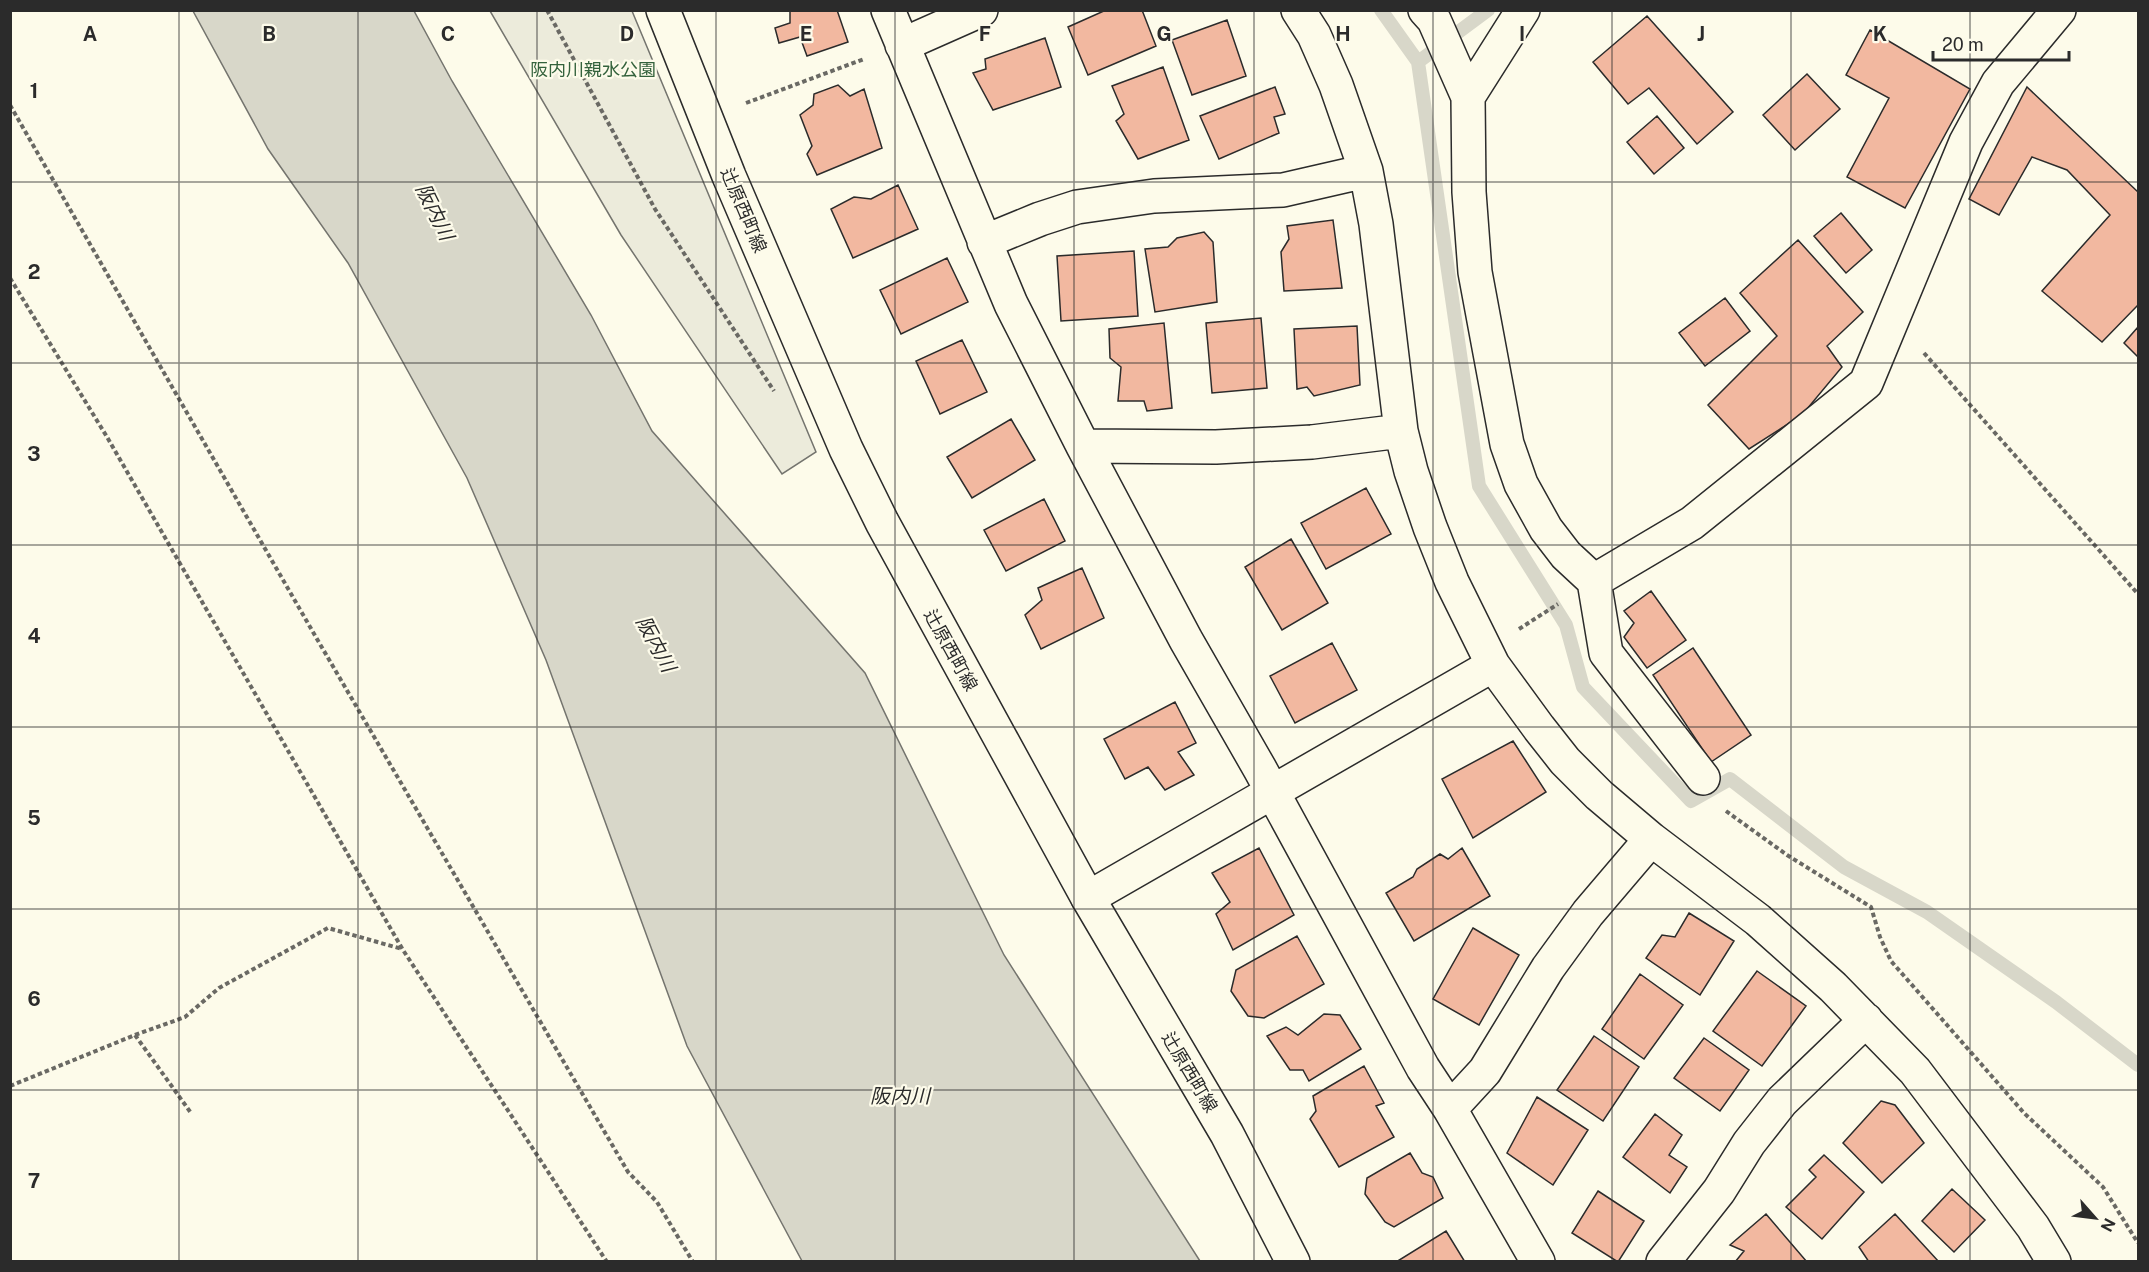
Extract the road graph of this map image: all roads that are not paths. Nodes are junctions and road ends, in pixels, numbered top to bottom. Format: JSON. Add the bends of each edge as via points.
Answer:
{"nodes":[{"id":1,"x":663,"y":10,"type":"edge"},
{"id":2,"x":888,"y":10,"type":"edge"},
{"id":3,"x":981,"y":10,"type":"edge"},
{"id":4,"x":1298,"y":10,"type":"edge"},
{"id":5,"x":1523,"y":10,"type":"edge"},
{"id":6,"x":2059,"y":10,"type":"edge"},
{"id":7,"x":1430,"y":15,"type":"edge"},
{"id":8,"x":902,"y":45,"type":"junction"},
{"id":9,"x":1468,"y":97,"type":"junction"},
{"id":10,"x":1366,"y":171,"type":"junction"},
{"id":11,"x":984,"y":242,"type":"junction"},
{"id":12,"x":1401,"y":431,"type":"junction"},
{"id":13,"x":1083,"y":446,"type":"junction"},
{"id":14,"x":1594,"y":581,"type":"junction"},
{"id":15,"x":1493,"y":665,"type":"junction"},
{"id":16,"x":1711,"y":792,"type":"road end"},
{"id":17,"x":1272,"y":793,"type":"junction"},
{"id":18,"x":1651,"y":839,"type":"junction"},
{"id":19,"x":1088,"y":898,"type":"junction"},
{"id":20,"x":1866,"y":1020,"type":"junction"},
{"id":21,"x":1450,"y":1109,"type":"junction"},
{"id":22,"x":1293,"y":1262,"type":"edge"},
{"id":23,"x":1538,"y":1262,"type":"edge"},
{"id":24,"x":1663,"y":1262,"type":"edge"},
{"id":25,"x":2054,"y":1262,"type":"edge"}],
"edges":[{"from":1,"to":19,"type":"street","name":"辻原西町線","via":[[846,449],[887,532]]},
{"from":2,"to":8,"type":"street"},
{"from":3,"to":8,"type":"street"},
{"from":4,"to":10,"type":"street","via":[[1336,85]]},
{"from":5,"to":9,"type":"street"},
{"from":6,"to":14,"type":"street","via":[[1998,83],[1966,142],[1866,383],[1692,523]]},
{"from":7,"to":9,"type":"street"},
{"from":8,"to":11,"type":"street"},
{"from":9,"to":14,"type":"street","via":[[1475,272],[1507,444],[1521,484],[1546,529]]},
{"from":10,"to":11,"type":"street","via":[[1283,190],[1154,196],[1077,207]]},
{"from":10,"to":12,"type":"street"},
{"from":11,"to":13,"type":"street"},
{"from":12,"to":13,"type":"street","via":[[1311,442],[1216,447]]},
{"from":12,"to":15,"type":"street","via":[[1430,527]]},
{"from":13,"to":17,"type":"street"},
{"from":14,"to":16,"type":"street","via":[[1606,653]]},
{"from":15,"to":17,"type":"street"},
{"from":15,"to":18,"type":"street","via":[[1565,761]]},
{"from":17,"to":19,"type":"street"},
{"from":17,"to":21,"type":"street"},
{"from":18,"to":20,"type":"street","via":[[1758,920]]},
{"from":18,"to":21,"type":"street","via":[[1587,913],[1485,1071]]},
{"from":19,"to":22,"type":"street","name":"辻原西町線","via":[[1227,1134]]},
{"from":20,"to":24,"type":"street","via":[[1782,1101]]},
{"from":20,"to":25,"type":"street","via":[[1915,1071],[2033,1227]]},
{"from":21,"to":23,"type":"street"}]}
